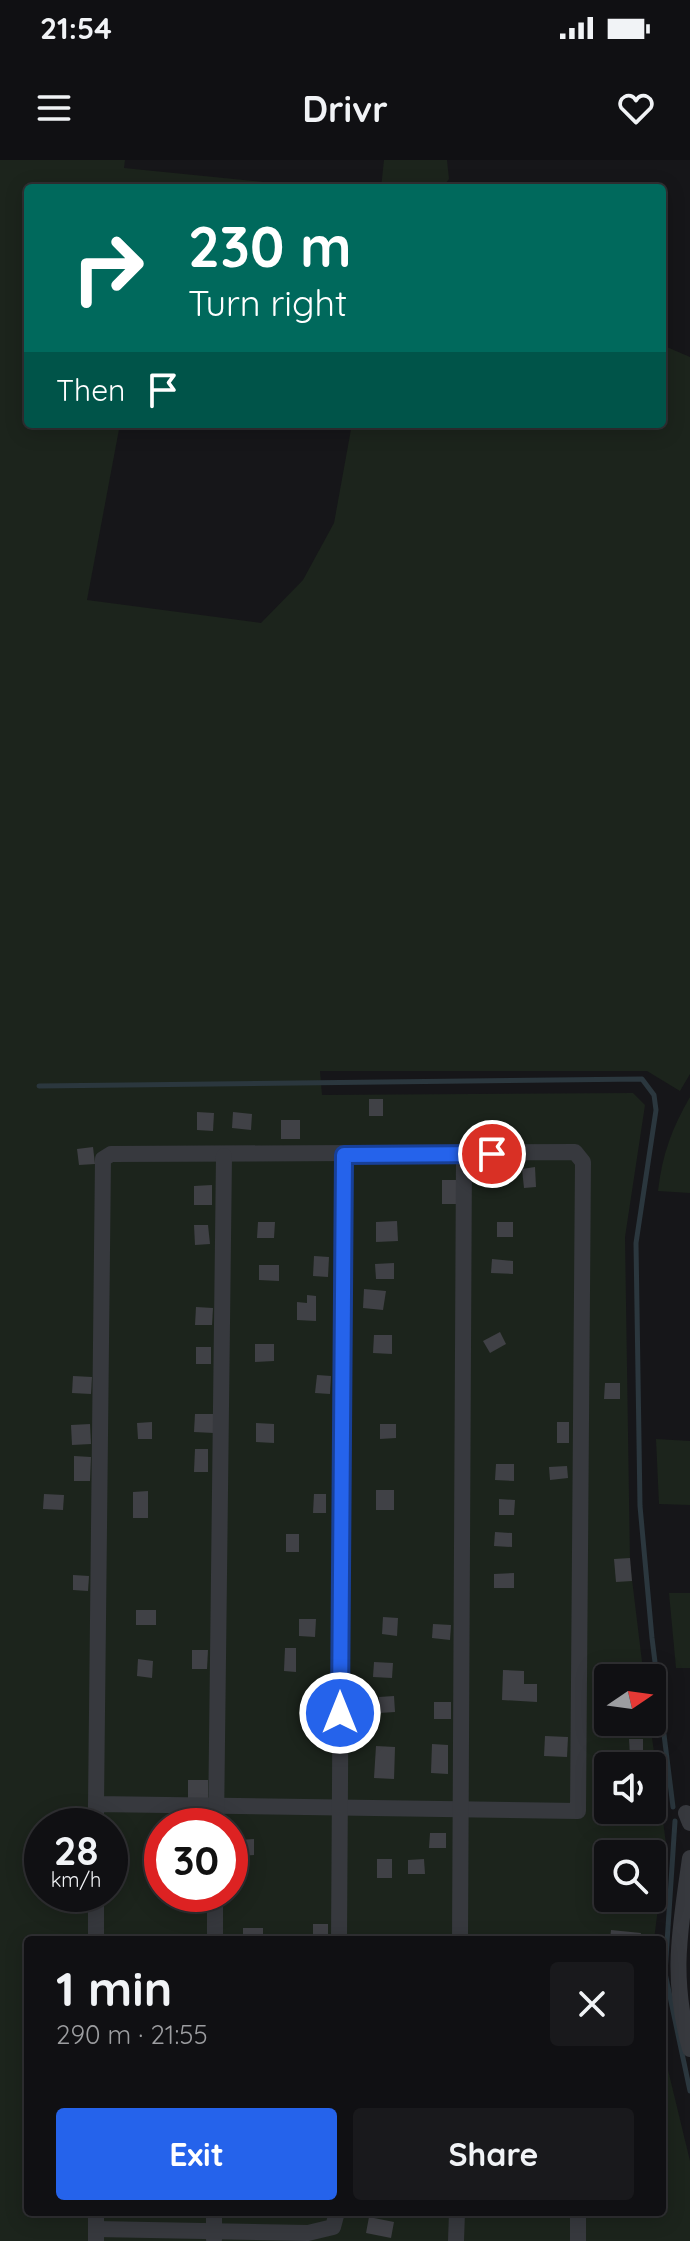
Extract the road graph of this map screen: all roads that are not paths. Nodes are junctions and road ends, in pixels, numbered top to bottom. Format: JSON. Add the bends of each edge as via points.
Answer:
{"nodes":[{"id":1,"x":464,"y":1154,"type":"junction"},
{"id":2,"x":344,"y":1155,"type":"junction"},
{"id":3,"x":224,"y":1156,"type":"junction"},
{"id":4,"x":96,"y":1804,"type":"junction"},
{"id":5,"x":340,"y":1806,"type":"junction"},
{"id":6,"x":216,"y":1807,"type":"junction"},
{"id":7,"x":461,"y":1807,"type":"junction"},
{"id":8,"x":96,"y":1808,"type":"edge"},
{"id":9,"x":690,"y":1858,"type":"edge"},
{"id":10,"x":96,"y":1912,"type":"edge"},
{"id":11,"x":215,"y":1912,"type":"edge"},
{"id":12,"x":96,"y":1936,"type":"edge"},
{"id":13,"x":215,"y":1936,"type":"edge"},
{"id":14,"x":339,"y":1936,"type":"edge"},
{"id":15,"x":460,"y":1936,"type":"edge"},
{"id":16,"x":690,"y":2049,"type":"edge"},
{"id":17,"x":214,"y":2216,"type":"edge"},
{"id":18,"x":457,"y":2216,"type":"edge"},
{"id":19,"x":578,"y":2216,"type":"edge"},
{"id":20,"x":96,"y":2227,"type":"edge"},
{"id":21,"x":334,"y":2227,"type":"edge"},
{"id":22,"x":214,"y":2237,"type":"edge"},
{"id":23,"x":456,"y":2241,"type":"edge"},
{"id":24,"x":578,"y":2241,"type":"edge"}],
"edges":[{"from":1,"to":2,"type":"street"},
{"from":1,"to":7,"type":"street"},
{"from":1,"to":7,"type":"street","via":[[575,1152],[583,1162],[578,1811]]},
{"from":2,"to":3,"type":"street"},
{"from":2,"to":5,"type":"street"},
{"from":3,"to":4,"type":"street","via":[[111,1154],[103,1159]]},
{"from":3,"to":6,"type":"street"},
{"from":4,"to":6,"type":"street"},
{"from":4,"to":8,"type":"street"},
{"from":5,"to":6,"type":"street"},
{"from":5,"to":7,"type":"street"},
{"from":5,"to":14,"type":"street"},
{"from":7,"to":15,"type":"street"},
{"from":9,"to":16,"type":"street","via":[[677,1957],[677,1989]]},
{"from":10,"to":12,"type":"street"},
{"from":11,"to":13,"type":"street"},
{"from":17,"to":22,"type":"street"},
{"from":18,"to":23,"type":"street"},
{"from":19,"to":24,"type":"street"},
{"from":20,"to":22,"type":"street"},
{"from":21,"to":22,"type":"street"}]}
